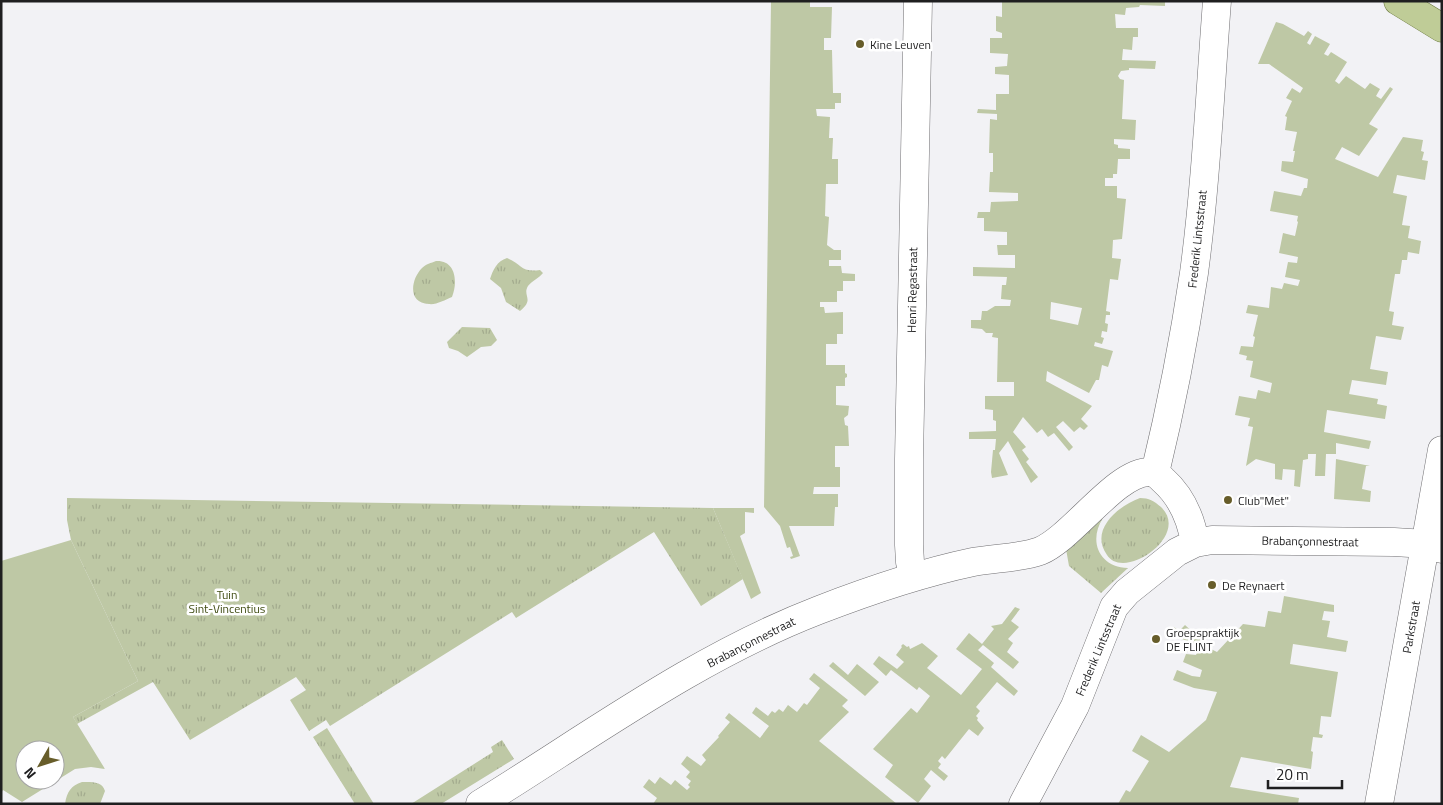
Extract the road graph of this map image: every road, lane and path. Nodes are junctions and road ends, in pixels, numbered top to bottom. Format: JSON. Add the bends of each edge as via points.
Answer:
{"nodes":[{"id":1,"x":918,"y":1,"type":"edge"},
{"id":2,"x":1217,"y":1,"type":"edge"},
{"id":3,"x":1398,"y":1,"type":"edge"},
{"id":4,"x":1442,"y":28,"type":"edge"},
{"id":5,"x":1442,"y":450,"type":"edge"},
{"id":6,"x":1156,"y":474,"type":"junction"},
{"id":7,"x":1195,"y":543,"type":"junction"},
{"id":8,"x":1434,"y":546,"type":"edge"},
{"id":9,"x":914,"y":578,"type":"junction"},
{"id":10,"x":480,"y":804,"type":"edge"},
{"id":11,"x":1023,"y":804,"type":"edge"},
{"id":12,"x":1379,"y":804,"type":"edge"}],
"edges":[{"from":1,"to":9,"type":"street","name":"Henri Regastraat","via":[[909,459],[909,545]]},
{"from":2,"to":6,"type":"street","name":"Frederik Lintsstraat","via":[[1194,271],[1184,339]]},
{"from":3,"to":4,"type":"main road"},
{"from":5,"to":8,"type":"street","name":"Parkstraat"},
{"from":6,"to":7,"type":"street","via":[[1181,500]]},
{"from":6,"to":9,"type":"street","name":"Brabançonnestraat","via":[[1143,473],[1132,477],[1051,545],[1038,552],[972,562]]},
{"from":7,"to":8,"type":"street","name":"Brabançonnestraat","via":[[1212,540]]},
{"from":7,"to":11,"type":"street","name":"Frederik Lintsstraat","via":[[1163,563],[1114,607],[1075,706]]},
{"from":8,"to":12,"type":"street","name":"Parkstraat"},
{"from":9,"to":10,"type":"street","name":"Brabançonnestraat","via":[[777,627],[678,680]]}]}
